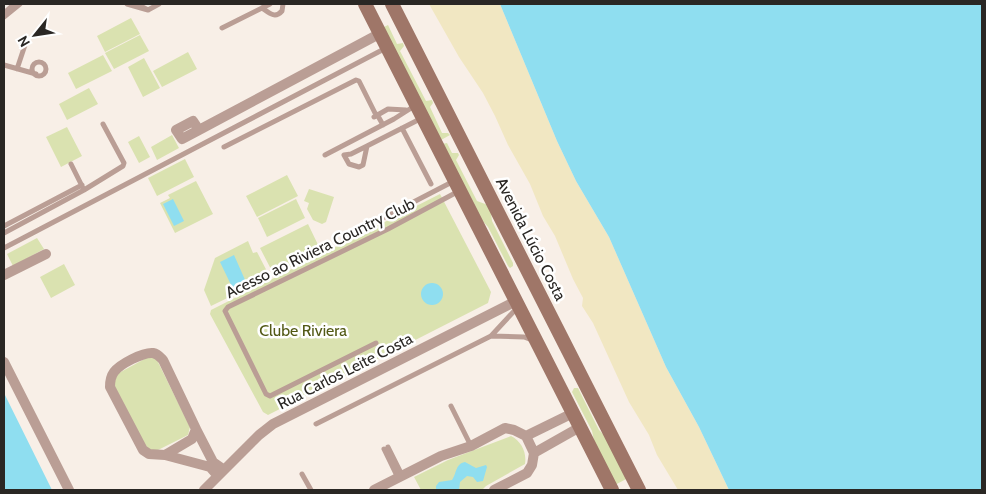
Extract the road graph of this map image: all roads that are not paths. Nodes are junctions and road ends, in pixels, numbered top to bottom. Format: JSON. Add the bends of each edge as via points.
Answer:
{"nodes":[{"id":1,"x":14,"y":4,"type":"edge"},
{"id":2,"x":20,"y":4,"type":"edge"},
{"id":3,"x":127,"y":4,"type":"edge"},
{"id":4,"x":137,"y":4,"type":"edge"},
{"id":5,"x":159,"y":4,"type":"edge"},
{"id":6,"x":270,"y":4,"type":"edge"},
{"id":7,"x":283,"y":4,"type":"edge"},
{"id":8,"x":365,"y":4,"type":"edge"},
{"id":9,"x":392,"y":4,"type":"edge"},
{"id":10,"x":262,"y":8,"type":"junction"},
{"id":11,"x":148,"y":10,"type":"junction"},
{"id":12,"x":4,"y":15,"type":"edge"},
{"id":13,"x":222,"y":28,"type":"dead end"},
{"id":14,"x":379,"y":34,"type":"junction"},
{"id":15,"x":25,"y":45,"type":"dead end"},
{"id":16,"x":386,"y":48,"type":"junction"},
{"id":17,"x":4,"y":65,"type":"edge"},
{"id":18,"x":34,"y":65,"type":"junction"},
{"id":19,"x":17,"y":69,"type":"junction"},
{"id":20,"x":25,"y":70,"type":"junction"},
{"id":21,"x":36,"y":74,"type":"junction"},
{"id":22,"x":415,"y":111,"type":"junction"},
{"id":23,"x":376,"y":117,"type":"junction"},
{"id":24,"x":103,"y":124,"type":"dead end"},
{"id":25,"x":383,"y":125,"type":"junction"},
{"id":26,"x":402,"y":128,"type":"junction"},
{"id":27,"x":199,"y":130,"type":"dead end"},
{"id":28,"x":224,"y":146,"type":"dead end"},
{"id":29,"x":367,"y":146,"type":"junction"},
{"id":30,"x":325,"y":155,"type":"dead end"},
{"id":31,"x":71,"y":164,"type":"dead end"},
{"id":32,"x":431,"y":184,"type":"dead end"},
{"id":33,"x":457,"y":186,"type":"junction"},
{"id":34,"x":83,"y":187,"type":"junction"},
{"id":35,"x":4,"y":226,"type":"edge"},
{"id":36,"x":506,"y":231,"type":"junction"},
{"id":37,"x":4,"y":233,"type":"edge"},
{"id":38,"x":348,"y":236,"type":"dead end"},
{"id":39,"x":482,"y":236,"type":"junction"},
{"id":40,"x":4,"y":248,"type":"edge"},
{"id":41,"x":46,"y":254,"type":"dead end"},
{"id":42,"x":4,"y":276,"type":"edge"},
{"id":43,"x":518,"y":304,"type":"junction"},
{"id":44,"x":491,"y":336,"type":"junction"},
{"id":45,"x":537,"y":342,"type":"junction"},
{"id":46,"x":376,"y":343,"type":"dead end"},
{"id":47,"x":4,"y":362,"type":"edge"},
{"id":48,"x":451,"y":406,"type":"dead end"},
{"id":49,"x":572,"y":412,"type":"junction"},
{"id":50,"x":316,"y":424,"type":"dead end"},
{"id":51,"x":550,"y":424,"type":"junction"},
{"id":52,"x":605,"y":424,"type":"junction"},
{"id":53,"x":580,"y":428,"type":"junction"},
{"id":54,"x":196,"y":429,"type":"junction"},
{"id":55,"x":526,"y":436,"type":"junction"},
{"id":56,"x":559,"y":439,"type":"junction"},
{"id":57,"x":471,"y":446,"type":"junction"},
{"id":58,"x":386,"y":448,"type":"dead end"},
{"id":59,"x":534,"y":453,"type":"junction"},
{"id":60,"x":165,"y":456,"type":"junction"},
{"id":61,"x":220,"y":472,"type":"junction"},
{"id":62,"x":302,"y":474,"type":"dead end"},
{"id":63,"x":401,"y":477,"type":"junction"},
{"id":64,"x":69,"y":490,"type":"edge"},
{"id":65,"x":204,"y":490,"type":"edge"},
{"id":66,"x":311,"y":490,"type":"edge"},
{"id":67,"x":374,"y":490,"type":"edge"},
{"id":68,"x":494,"y":490,"type":"edge"},
{"id":69,"x":612,"y":490,"type":"edge"},
{"id":70,"x":639,"y":490,"type":"edge"}],
"edges":[{"from":1,"to":12,"type":"lane"},
{"from":2,"to":12,"type":"lane"},
{"from":3,"to":11,"type":"lane"},
{"from":4,"to":11,"type":"lane"},
{"from":5,"to":11,"type":"lane"},
{"from":6,"to":10,"type":"lane"},
{"from":7,"to":10,"type":"lane","via":[[278,15]]},
{"from":8,"to":14,"type":"main road"},
{"from":9,"to":36,"type":"main road","name":"Avenida Lúcio Costa"},
{"from":10,"to":13,"type":"lane"},
{"from":14,"to":16,"type":"main road"},
{"from":14,"to":27,"type":"street"},
{"from":15,"to":19,"type":"lane"},
{"from":16,"to":22,"type":"main road"},
{"from":16,"to":40,"type":"lane"},
{"from":17,"to":19,"type":"lane"},
{"from":18,"to":20,"type":"lane"},
{"from":18,"to":21,"type":"lane"},
{"from":18,"to":21,"type":"lane","via":[[41,62],[46,66],[45,73]]},
{"from":19,"to":20,"type":"lane"},
{"from":20,"to":21,"type":"lane"},
{"from":22,"to":23,"type":"lane","via":[[388,109]]},
{"from":22,"to":25,"type":"lane"},
{"from":22,"to":26,"type":"lane"},
{"from":22,"to":33,"type":"main road"},
{"from":23,"to":25,"type":"lane"},
{"from":23,"to":28,"type":"lane","via":[[356,80]]},
{"from":24,"to":34,"type":"lane","via":[[124,163]]},
{"from":25,"to":30,"type":"lane"},
{"from":26,"to":29,"type":"lane"},
{"from":26,"to":32,"type":"lane"},
{"from":29,"to":29,"type":"lane","via":[[344,155],[349,164],[363,165]]},
{"from":31,"to":34,"type":"lane"},
{"from":33,"to":38,"type":"lane"},
{"from":33,"to":39,"type":"main road"},
{"from":33,"to":46,"type":"lane","name":"Acesso ao Riviera Country Club","via":[[388,229],[225,311],[266,394],[270,396]]},
{"from":34,"to":35,"type":"lane"},
{"from":34,"to":37,"type":"lane"},
{"from":36,"to":39,"type":"main road","via":[[518,266],[512,272],[507,271]]},
{"from":36,"to":52,"type":"main road","name":"Avenida Lúcio Costa"},
{"from":39,"to":43,"type":"main road"},
{"from":41,"to":42,"type":"street"},
{"from":43,"to":44,"type":"lane"},
{"from":43,"to":45,"type":"main road"},
{"from":43,"to":61,"type":"street","name":"Rua Carlos Leite Costa","via":[[273,424]]},
{"from":44,"to":45,"type":"lane","via":[[524,337]]},
{"from":44,"to":50,"type":"lane"},
{"from":45,"to":49,"type":"main road"},
{"from":47,"to":64,"type":"street"},
{"from":48,"to":57,"type":"lane"},
{"from":49,"to":51,"type":"street"},
{"from":49,"to":52,"type":"main road","via":[[568,390],[575,382]]},
{"from":49,"to":53,"type":"main road"},
{"from":51,"to":55,"type":"street"},
{"from":51,"to":56,"type":"street"},
{"from":52,"to":70,"type":"main road","name":"Avenida Lúcio Costa"},
{"from":53,"to":56,"type":"street"},
{"from":53,"to":69,"type":"main road"},
{"from":54,"to":60,"type":"street","via":[[192,439]]},
{"from":54,"to":60,"type":"street","via":[[158,355],[143,354],[118,368],[113,373],[110,387],[143,450]]},
{"from":54,"to":61,"type":"street"},
{"from":55,"to":57,"type":"street","via":[[505,428]]},
{"from":55,"to":59,"type":"street"},
{"from":56,"to":59,"type":"street"},
{"from":57,"to":63,"type":"street","via":[[441,456]]},
{"from":58,"to":63,"type":"lane"},
{"from":59,"to":68,"type":"street","via":[[527,473]]},
{"from":60,"to":61,"type":"street"},
{"from":61,"to":65,"type":"street","name":"Rua Carlos Leite Costa"},
{"from":62,"to":66,"type":"lane"},
{"from":63,"to":67,"type":"street"}]}
